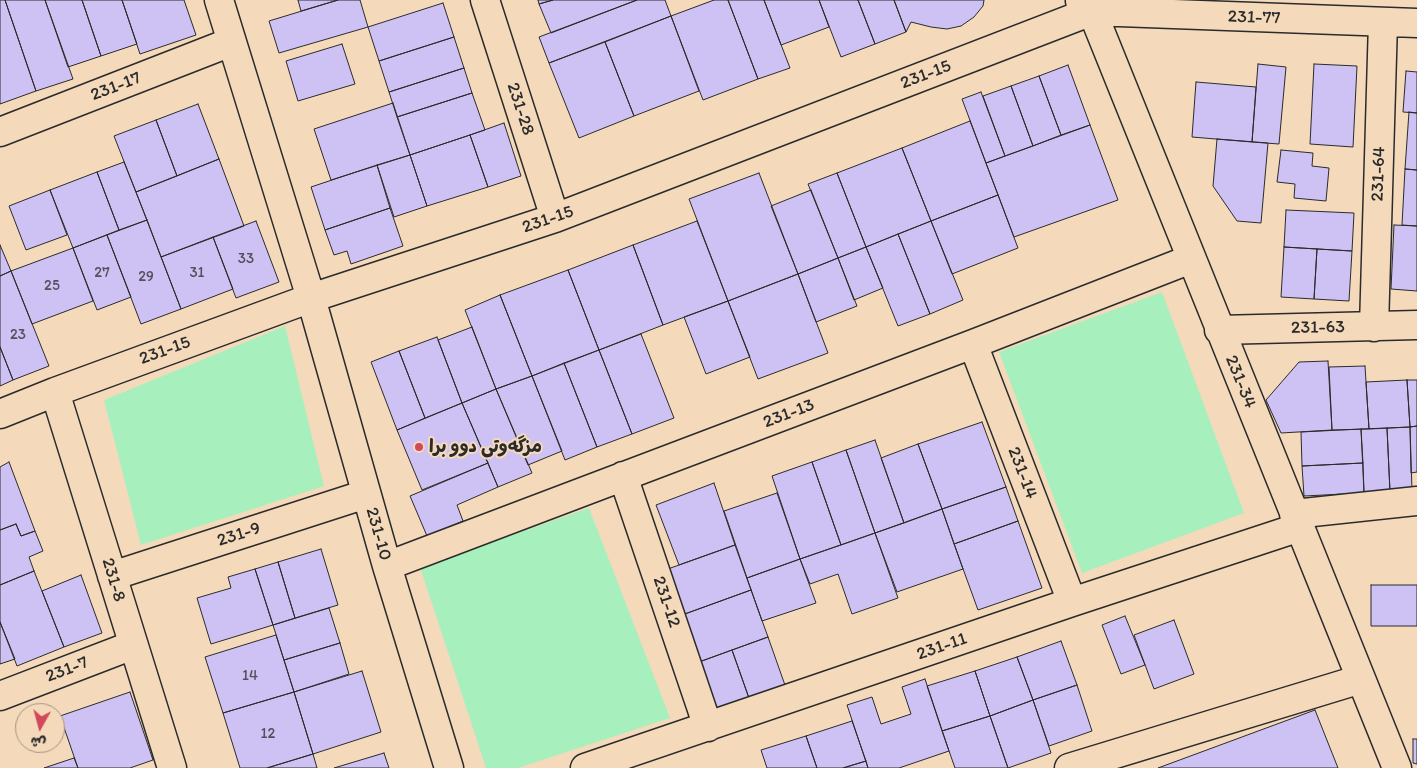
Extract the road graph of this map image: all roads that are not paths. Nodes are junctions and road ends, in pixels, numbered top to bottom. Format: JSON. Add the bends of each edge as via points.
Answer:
{"nodes":[{"id":1,"x":219,"y":0,"type":"edge"},
{"id":2,"x":485,"y":0,"type":"edge"},
{"id":3,"x":1085,"y":6,"type":"edge"},
{"id":4,"x":1197,"y":8,"type":"edge"},
{"id":5,"x":1348,"y":10,"type":"edge"},
{"id":6,"x":1383,"y":22,"type":"junction"},
{"id":7,"x":1417,"y":23,"type":"edge"},
{"id":8,"x":231,"y":42,"type":"junction"},
{"id":9,"x":0,"y":132,"type":"edge"},
{"id":10,"x":555,"y":218,"type":"junction"},
{"id":11,"x":1191,"y":259,"type":"junction"},
{"id":12,"x":311,"y":298,"type":"junction"},
{"id":13,"x":1417,"y":325,"type":"edge"},
{"id":14,"x":1374,"y":327,"type":"junction"},
{"id":15,"x":1219,"y":330,"type":"junction"},
{"id":16,"x":973,"y":344,"type":"junction"},
{"id":17,"x":55,"y":392,"type":"junction"},
{"id":18,"x":0,"y":414,"type":"edge"},
{"id":19,"x":623,"y":476,"type":"junction"},
{"id":20,"x":366,"y":494,"type":"junction"},
{"id":21,"x":1417,"y":501,"type":"edge"},
{"id":22,"x":1297,"y":521,"type":"junction"},
{"id":23,"x":387,"y":566,"type":"junction"},
{"id":24,"x":112,"y":576,"type":"junction"},
{"id":25,"x":1072,"y":602,"type":"junction"},
{"id":26,"x":133,"y":645,"type":"junction"},
{"id":27,"x":1361,"y":678,"type":"junction"},
{"id":28,"x":0,"y":696,"type":"edge"},
{"id":29,"x":708,"y":727,"type":"junction"},
{"id":30,"x":172,"y":768,"type":"edge"},
{"id":31,"x":449,"y":768,"type":"edge"},
{"id":32,"x":585,"y":768,"type":"edge"},
{"id":33,"x":1068,"y":768,"type":"edge"},
{"id":34,"x":1397,"y":768,"type":"edge"}],
"edges":[{"from":1,"to":8,"type":"street","name":"231-10"},
{"from":2,"to":10,"type":"street","name":"231-28"},
{"from":3,"to":4,"type":"street","name":"231-77"},
{"from":3,"to":10,"type":"street","name":"231-15"},
{"from":3,"to":11,"type":"street","name":"231-34"},
{"from":4,"to":5,"type":"street","name":"231-77"},
{"from":5,"to":6,"type":"street","name":"231-77"},
{"from":6,"to":7,"type":"street","name":"231-77"},
{"from":6,"to":14,"type":"street","name":"231-64"},
{"from":8,"to":9,"type":"street","name":"231-17"},
{"from":8,"to":12,"type":"street","name":"231-10"},
{"from":10,"to":12,"type":"street","name":"231-15"},
{"from":11,"to":15,"type":"street","name":"231-34"},
{"from":11,"to":16,"type":"street","name":"231-13"},
{"from":12,"to":17,"type":"street","name":"231-15"},
{"from":12,"to":20,"type":"street","name":"231-10"},
{"from":13,"to":14,"type":"street","name":"231-63"},
{"from":14,"to":15,"type":"street","name":"231-63"},
{"from":15,"to":22,"type":"street","name":"231-34"},
{"from":16,"to":19,"type":"street","name":"231-13"},
{"from":16,"to":25,"type":"street","name":"231-14"},
{"from":17,"to":18,"type":"street","name":"231-15"},
{"from":17,"to":24,"type":"street","name":"231-8"},
{"from":19,"to":23,"type":"street","name":"231-13"},
{"from":19,"to":29,"type":"street","name":"231-12"},
{"from":20,"to":23,"type":"street","name":"231-10"},
{"from":20,"to":24,"type":"street","name":"231-9"},
{"from":21,"to":22,"type":"street","name":"231-11"},
{"from":22,"to":25,"type":"street","name":"231-11"},
{"from":22,"to":27,"type":"street","name":"231-34"},
{"from":23,"to":31,"type":"street","name":"231-10"},
{"from":24,"to":26,"type":"street","name":"231-8"},
{"from":25,"to":29,"type":"street","name":"231-11"},
{"from":26,"to":28,"type":"street","name":"231-7"},
{"from":26,"to":30,"type":"street","name":"231-8"},
{"from":27,"to":33,"type":"street"},
{"from":27,"to":34,"type":"street","name":"231-34"},
{"from":29,"to":32,"type":"street","name":"231-11"}]}
